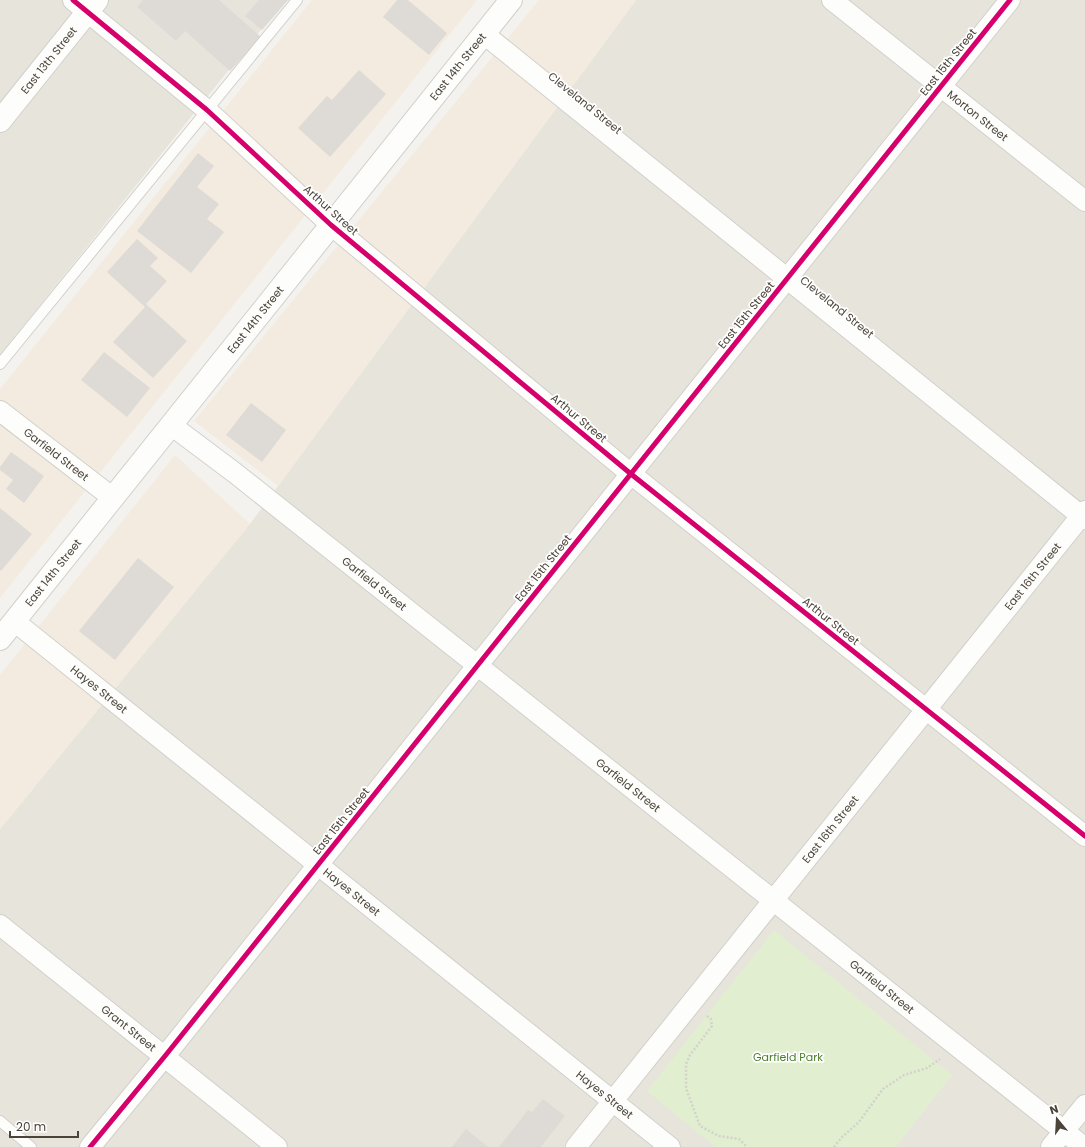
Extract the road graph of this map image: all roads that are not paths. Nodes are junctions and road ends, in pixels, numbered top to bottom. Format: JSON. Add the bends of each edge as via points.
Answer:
{"nodes":[{"id":1,"x":297,"y":0,"type":"edge"},
{"id":2,"x":511,"y":0,"type":"edge"},
{"id":3,"x":832,"y":0,"type":"edge"},
{"id":4,"x":1010,"y":0,"type":"edge"},
{"id":5,"x":86,"y":4,"type":"edge"},
{"id":6,"x":484,"y":34,"type":"junction"},
{"id":7,"x":941,"y":87,"type":"junction"},
{"id":8,"x":207,"y":110,"type":"junction"},
{"id":9,"x":0,"y":121,"type":"edge"},
{"id":10,"x":1085,"y":202,"type":"edge"},
{"id":11,"x":331,"y":225,"type":"junction"},
{"id":12,"x":787,"y":279,"type":"junction"},
{"id":13,"x":0,"y":364,"type":"edge"},
{"id":14,"x":0,"y":411,"type":"edge"},
{"id":15,"x":171,"y":425,"type":"junction"},
{"id":16,"x":631,"y":474,"type":"junction"},
{"id":17,"x":113,"y":498,"type":"junction"},
{"id":18,"x":1084,"y":515,"type":"edge"},
{"id":19,"x":14,"y":621,"type":"junction"},
{"id":20,"x":0,"y":639,"type":"edge"},
{"id":21,"x":478,"y":666,"type":"junction"},
{"id":22,"x":926,"y":709,"type":"junction"},
{"id":23,"x":1085,"y":836,"type":"edge"},
{"id":24,"x":318,"y":865,"type":"junction"},
{"id":25,"x":774,"y":900,"type":"junction"},
{"id":26,"x":0,"y":925,"type":"edge"},
{"id":27,"x":165,"y":1056,"type":"junction"},
{"id":28,"x":613,"y":1101,"type":"junction"},
{"id":29,"x":1085,"y":1105,"type":"edge"},
{"id":30,"x":0,"y":1121,"type":"edge"},
{"id":31,"x":1064,"y":1131,"type":"junction"},
{"id":32,"x":31,"y":1147,"type":"edge"},
{"id":33,"x":90,"y":1147,"type":"edge"},
{"id":34,"x":277,"y":1147,"type":"edge"},
{"id":35,"x":576,"y":1147,"type":"edge"},
{"id":36,"x":670,"y":1147,"type":"edge"},
{"id":37,"x":1051,"y":1147,"type":"edge"},
{"id":38,"x":1084,"y":1147,"type":"edge"}],
"edges":[{"from":1,"to":8,"type":"lane"},
{"from":2,"to":6,"type":"street","name":"East 14th Street"},
{"from":3,"to":7,"type":"street","name":"Morton Street"},
{"from":4,"to":7,"type":"street","name":"East 15th Street"},
{"from":5,"to":8,"type":"street","name":"Arthur Street"},
{"from":5,"to":9,"type":"street","name":"East 13th Street"},
{"from":6,"to":11,"type":"street","name":"East 14th Street"},
{"from":6,"to":12,"type":"street","name":"Cleveland Street"},
{"from":7,"to":10,"type":"street","name":"Morton Street"},
{"from":7,"to":12,"type":"street","name":"East 15th Street"},
{"from":8,"to":11,"type":"street","name":"Arthur Street"},
{"from":8,"to":13,"type":"lane"},
{"from":11,"to":15,"type":"street","name":"East 14th Street"},
{"from":11,"to":16,"type":"street","name":"Arthur Street"},
{"from":12,"to":16,"type":"street","name":"East 15th Street"},
{"from":12,"to":18,"type":"street","name":"Cleveland Street"},
{"from":14,"to":17,"type":"street","name":"Garfield Street"},
{"from":15,"to":17,"type":"street","name":"East 14th Street"},
{"from":15,"to":21,"type":"street","name":"Garfield Street"},
{"from":16,"to":21,"type":"street","name":"East 15th Street"},
{"from":16,"to":22,"type":"street","name":"Arthur Street"},
{"from":17,"to":19,"type":"street","name":"East 14th Street"},
{"from":18,"to":22,"type":"street","name":"East 16th Street"},
{"from":19,"to":20,"type":"street","name":"East 14th Street"},
{"from":19,"to":24,"type":"street","name":"Hayes Street"},
{"from":21,"to":24,"type":"street","name":"East 15th Street"},
{"from":21,"to":25,"type":"street","name":"Garfield Street"},
{"from":22,"to":23,"type":"street","name":"Arthur Street"},
{"from":22,"to":25,"type":"street","name":"East 16th Street"},
{"from":24,"to":27,"type":"street","name":"East 15th Street"},
{"from":24,"to":28,"type":"street","name":"Hayes Street"},
{"from":25,"to":28,"type":"street","name":"East 16th Street"},
{"from":25,"to":31,"type":"street","name":"Garfield Street"},
{"from":26,"to":27,"type":"street","name":"Grant Street"},
{"from":27,"to":33,"type":"street","name":"East 15th Street"},
{"from":27,"to":34,"type":"street","name":"Grant Street"},
{"from":28,"to":35,"type":"street","name":"East 16th Street"},
{"from":28,"to":36,"type":"street","name":"Hayes Street"},
{"from":29,"to":31,"type":"street"},
{"from":30,"to":32,"type":"lane"},
{"from":31,"to":37,"type":"street"},
{"from":31,"to":38,"type":"street","name":"Garfield Street"}]}
